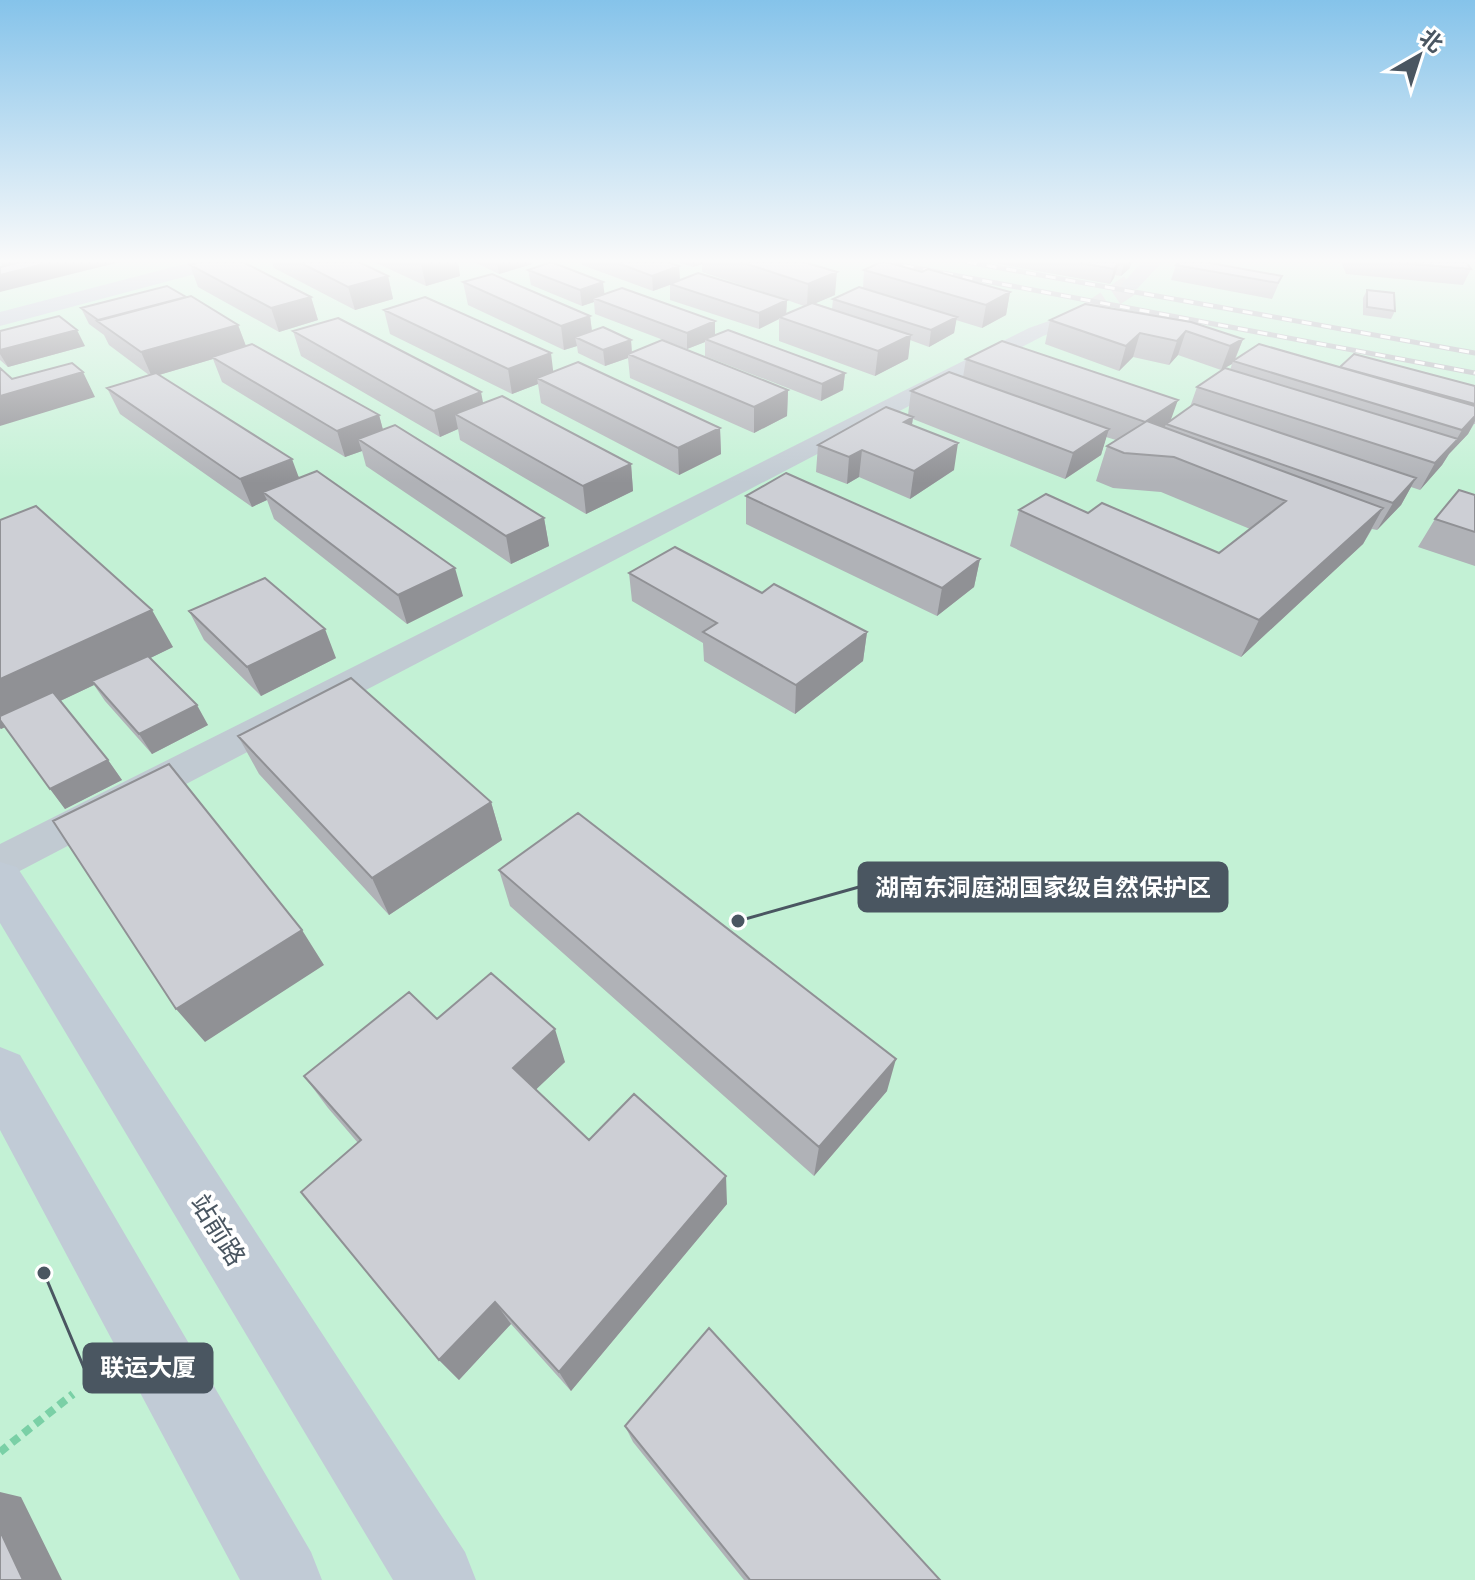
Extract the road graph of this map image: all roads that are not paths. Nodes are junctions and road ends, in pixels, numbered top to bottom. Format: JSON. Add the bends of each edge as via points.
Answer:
{"nodes":[{"id":1,"x":1029,"y":336,"type":"edge"},
{"id":2,"x":0,"y":863,"type":"edge"},
{"id":3,"x":0,"y":881,"type":"edge"},
{"id":4,"x":0,"y":1074,"type":"edge"},
{"id":5,"x":283,"y":1580,"type":"edge"},
{"id":6,"x":437,"y":1580,"type":"edge"}],
"edges":[{"from":1,"to":2,"type":"street"},
{"from":3,"to":6,"type":"main road","name":"站前路"},
{"from":4,"to":5,"type":"main road"}]}
